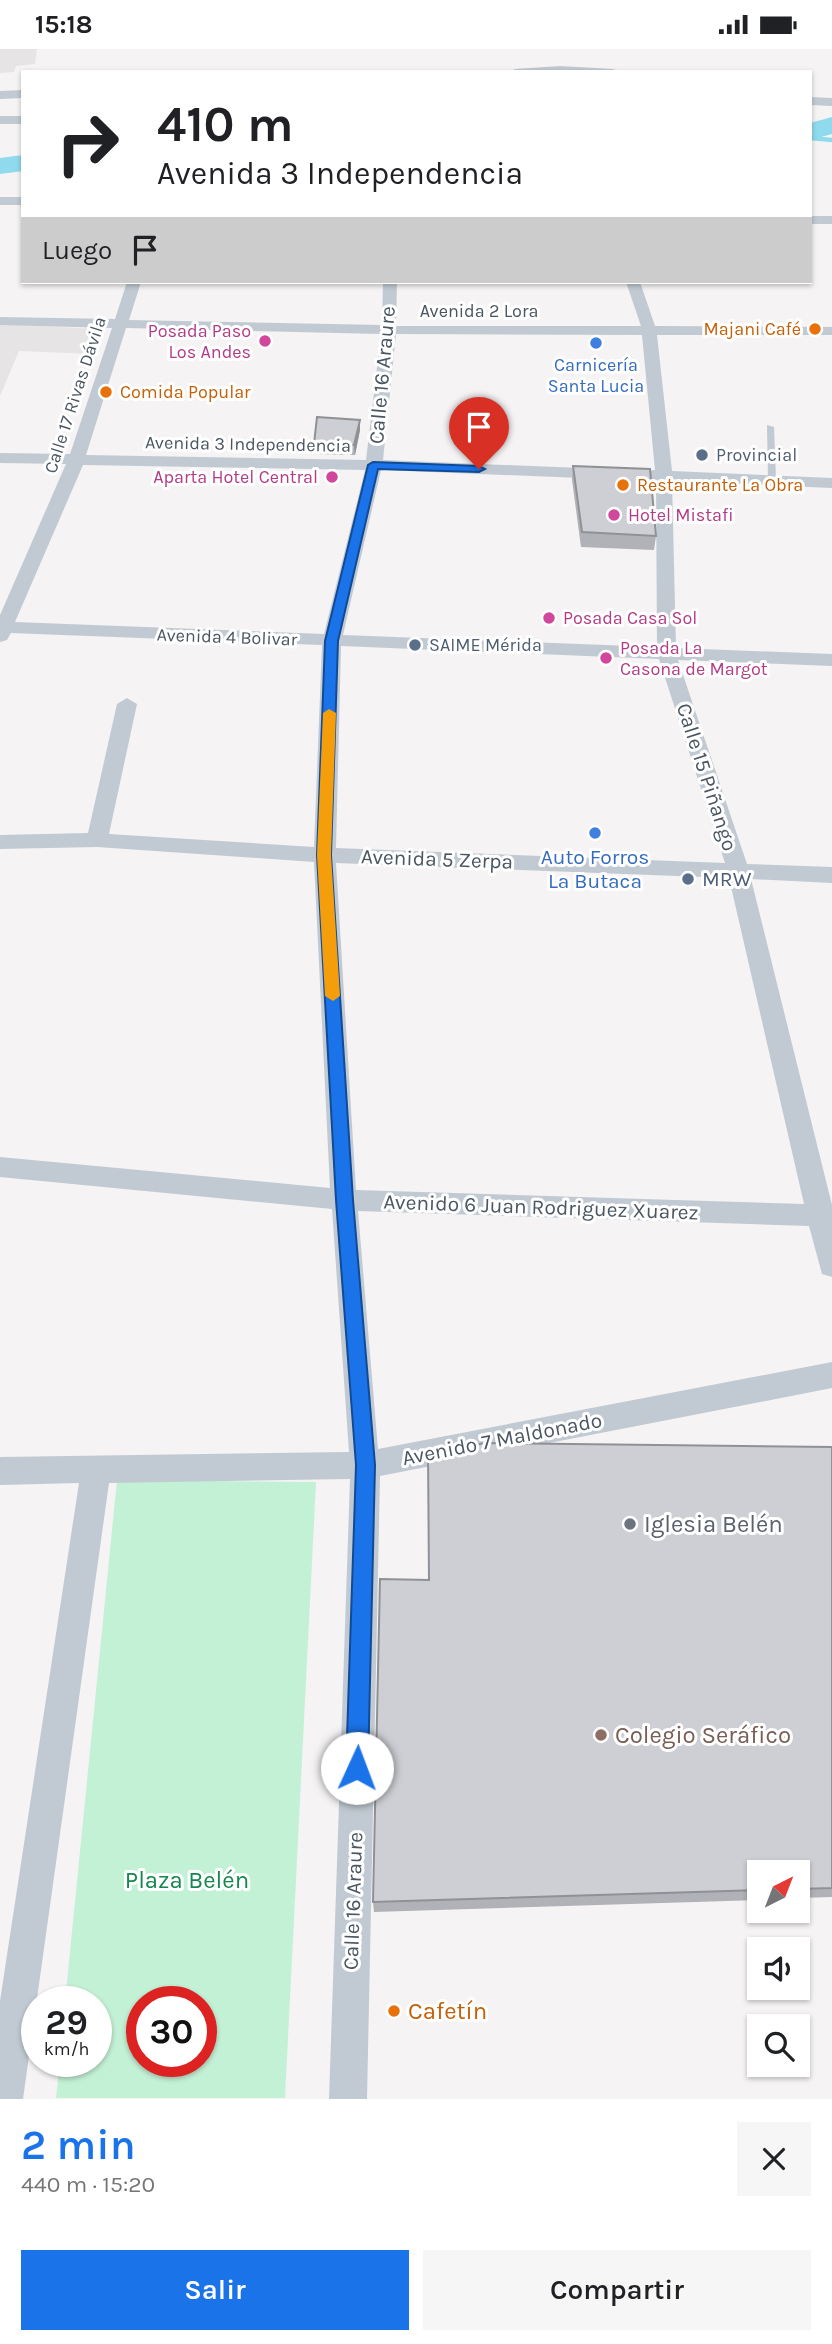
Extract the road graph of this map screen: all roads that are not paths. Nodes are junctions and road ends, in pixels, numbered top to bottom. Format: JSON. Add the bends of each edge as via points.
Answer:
{"nodes":[{"id":1,"x":545,"y":70,"type":"edge"},
{"id":2,"x":578,"y":70,"type":"edge"},
{"id":3,"x":21,"y":94,"type":"edge"},
{"id":4,"x":0,"y":95,"type":"edge"},
{"id":5,"x":812,"y":101,"type":"edge"},
{"id":6,"x":832,"y":102,"type":"edge"},
{"id":7,"x":0,"y":120,"type":"edge"},
{"id":8,"x":21,"y":120,"type":"edge"},
{"id":9,"x":0,"y":201,"type":"edge"},
{"id":10,"x":21,"y":201,"type":"edge"},
{"id":11,"x":832,"y":220,"type":"edge"},
{"id":12,"x":812,"y":221,"type":"edge"},
{"id":13,"x":133,"y":284,"type":"edge"},
{"id":14,"x":390,"y":284,"type":"edge"},
{"id":15,"x":634,"y":284,"type":"edge"},
{"id":16,"x":0,"y":321,"type":"edge"},
{"id":17,"x":118,"y":324,"type":"junction"},
{"id":18,"x":649,"y":329,"type":"junction"},
{"id":19,"x":389,"y":330,"type":"junction"},
{"id":20,"x":832,"y":331,"type":"edge"},
{"id":21,"x":771,"y":427,"type":"dead end"},
{"id":22,"x":0,"y":458,"type":"edge"},
{"id":23,"x":76,"y":461,"type":"junction"},
{"id":24,"x":373,"y":465,"type":"junction"},
{"id":25,"x":664,"y":476,"type":"junction"},
{"id":26,"x":772,"y":480,"type":"junction"},
{"id":27,"x":832,"y":482,"type":"edge"},
{"id":28,"x":1,"y":630,"type":"edge"},
{"id":29,"x":332,"y":641,"type":"junction"},
{"id":30,"x":667,"y":654,"type":"junction"},
{"id":31,"x":832,"y":660,"type":"edge"},
{"id":32,"x":127,"y":704,"type":"dead end"},
{"id":33,"x":97,"y":841,"type":"junction"},
{"id":34,"x":0,"y":842,"type":"edge"},
{"id":35,"x":324,"y":855,"type":"junction"},
{"id":36,"x":738,"y":871,"type":"junction"},
{"id":37,"x":832,"y":875,"type":"edge"},
{"id":38,"x":0,"y":1167,"type":"edge"},
{"id":39,"x":344,"y":1200,"type":"junction"},
{"id":40,"x":826,"y":1216,"type":"edge"},
{"id":41,"x":832,"y":1266,"type":"edge"},
{"id":42,"x":832,"y":1375,"type":"edge"},
{"id":43,"x":365,"y":1465,"type":"junction"},
{"id":44,"x":96,"y":1467,"type":"junction"},
{"id":45,"x":0,"y":1471,"type":"edge"},
{"id":46,"x":4,"y":2099,"type":"edge"},
{"id":47,"x":348,"y":2099,"type":"edge"}],
"edges":[{"from":1,"to":2,"type":"street"},
{"from":3,"to":4,"type":"street"},
{"from":5,"to":6,"type":"street"},
{"from":7,"to":8,"type":"street"},
{"from":9,"to":10,"type":"street"},
{"from":11,"to":12,"type":"street"},
{"from":13,"to":17,"type":"street","name":"Calle 17 Rivas Dávila"},
{"from":14,"to":19,"type":"street","name":"Calle 16 Araure"},
{"from":15,"to":18,"type":"street","name":"Calle 15 Piñango"},
{"from":16,"to":17,"type":"street","name":"Avenida 2 Lora"},
{"from":17,"to":19,"type":"street","name":"Avenida 2 Lora"},
{"from":17,"to":23,"type":"street","name":"Calle 17 Rivas Dávila"},
{"from":18,"to":19,"type":"street","name":"Avenida 2 Lora"},
{"from":18,"to":20,"type":"street","name":"Avenida 2 Lora"},
{"from":18,"to":25,"type":"street","name":"Calle 15 Piñango"},
{"from":19,"to":24,"type":"street","name":"Calle 16 Araure"},
{"from":21,"to":26,"type":"lane"},
{"from":22,"to":23,"type":"street","name":"Avenida 3 Independencia"},
{"from":23,"to":24,"type":"street","name":"Avenida 3 Independencia"},
{"from":23,"to":28,"type":"street","name":"Calle 17 Rivas Dávila"},
{"from":24,"to":25,"type":"street","name":"Avenida 3 Independencia"},
{"from":24,"to":29,"type":"street","name":"Calle 16 Araure"},
{"from":25,"to":26,"type":"street","name":"Avenida 3 Independencia"},
{"from":25,"to":30,"type":"street","name":"Calle 15 Piñango"},
{"from":26,"to":27,"type":"street","name":"Avenida 3 Independencia"},
{"from":28,"to":29,"type":"street","name":"Avenida 4 Bolivar"},
{"from":29,"to":30,"type":"street","name":"Avenida 4 Bolivar"},
{"from":29,"to":35,"type":"street","name":"Calle 16 Araure"},
{"from":30,"to":31,"type":"street","name":"Avenida 4 Bolivar"},
{"from":30,"to":36,"type":"street","name":"Calle 15 Piñango"},
{"from":32,"to":33,"type":"street"},
{"from":33,"to":34,"type":"street","name":"Avenida 5 Zerpa"},
{"from":33,"to":35,"type":"street","name":"Avenida 5 Zerpa"},
{"from":35,"to":36,"type":"street","name":"Avenida 5 Zerpa"},
{"from":35,"to":39,"type":"street","name":"Calle 16 Araure"},
{"from":36,"to":37,"type":"street","name":"Avenida 5 Zerpa"},
{"from":36,"to":40,"type":"street","name":"Calle 15 Piñango"},
{"from":38,"to":39,"type":"street","name":"Avenido 6 Juan Rodriguez Xuarez"},
{"from":39,"to":40,"type":"street","name":"Avenido 6 Juan Rodriguez Xuarez"},
{"from":39,"to":43,"type":"street","name":"Calle 16 Araure"},
{"from":40,"to":41,"type":"street","name":"Calle 15 Piñango"},
{"from":42,"to":43,"type":"street","name":"Avenido 7 Maldonado"},
{"from":43,"to":44,"type":"street","name":"Avenido 7 Maldonado"},
{"from":43,"to":47,"type":"street","name":"Calle 16 Araure"},
{"from":44,"to":45,"type":"street","name":"Avenido 7 Maldonado"},
{"from":44,"to":46,"type":"street"}]}
